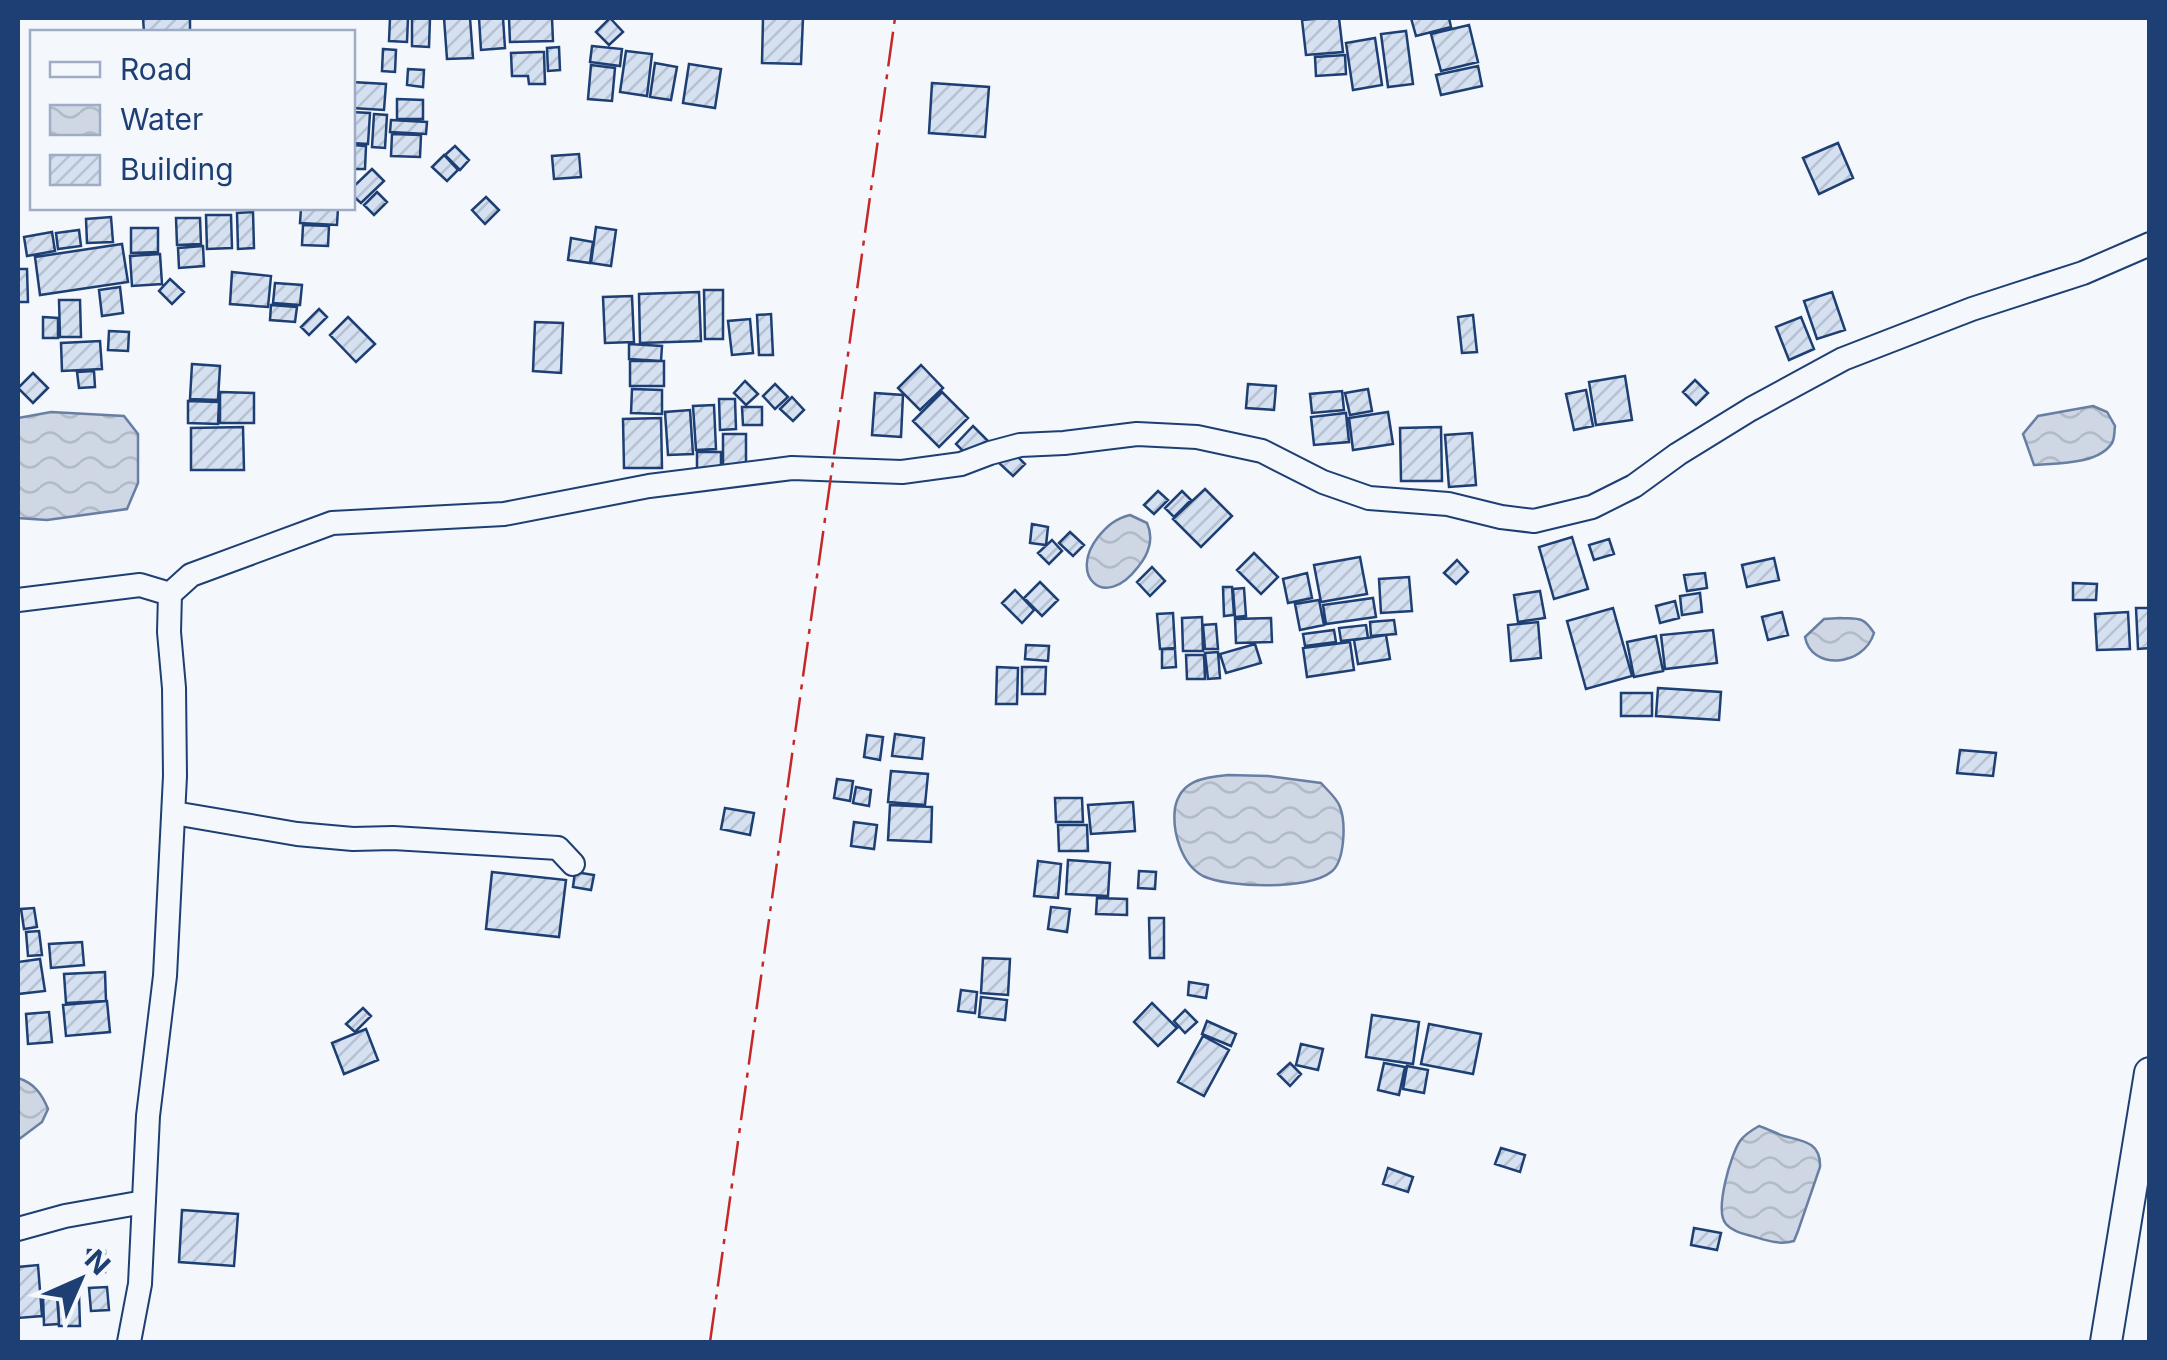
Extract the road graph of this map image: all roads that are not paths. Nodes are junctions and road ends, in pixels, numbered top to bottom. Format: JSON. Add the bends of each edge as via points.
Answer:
{"nodes":[{"id":1,"x":2150,"y":244,"type":"edge"},
{"id":2,"x":170,"y":594,"type":"junction"},
{"id":3,"x":18,"y":600,"type":"edge"},
{"id":4,"x":174,"y":813,"type":"junction"},
{"id":5,"x":572,"y":864,"type":"dead end"},
{"id":6,"x":2150,"y":1073,"type":"edge"},
{"id":7,"x":144,"y":1202,"type":"junction"},
{"id":8,"x":18,"y":1228,"type":"edge"},
{"id":9,"x":129,"y":1342,"type":"edge"},
{"id":10,"x":2106,"y":1342,"type":"edge"}],
"edges":[{"from":1,"to":2,"type":"street","via":[[1843,359],[1751,408],[1634,486],[1592,507],[1534,520],[1369,498],[1262,452],[1197,437],[1137,434],[1020,445],[961,464],[902,472],[792,468],[504,514],[332,524],[190,575]]},
{"from":2,"to":3,"type":"street","via":[[140,585]]},
{"from":2,"to":4,"type":"street"},
{"from":4,"to":5,"type":"street","via":[[297,834],[558,848]]},
{"from":4,"to":7,"type":"street"},
{"from":6,"to":10,"type":"main road"},
{"from":7,"to":8,"type":"street"},
{"from":7,"to":9,"type":"street"}]}
